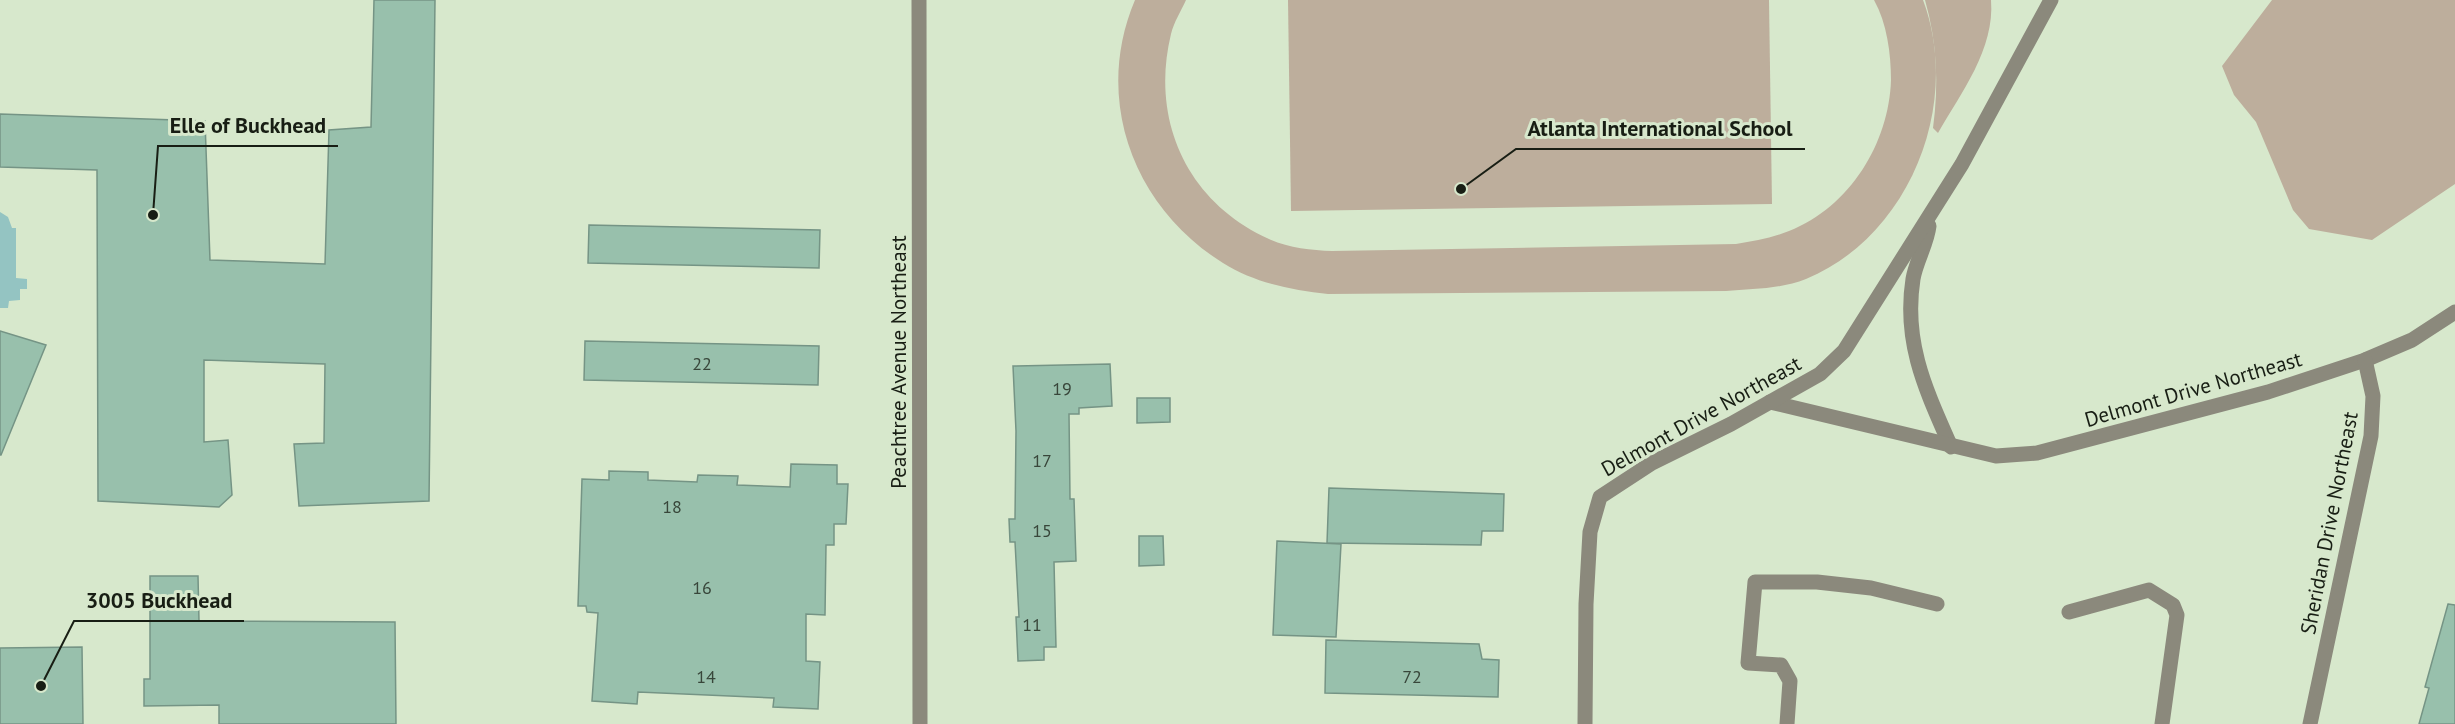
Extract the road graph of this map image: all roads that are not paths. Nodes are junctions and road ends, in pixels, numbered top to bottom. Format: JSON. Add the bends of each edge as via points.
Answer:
{"nodes":[{"id":1,"x":919,"y":0,"type":"edge"},
{"id":2,"x":2051,"y":0,"type":"edge"},
{"id":3,"x":1931,"y":214,"type":"junction"},
{"id":4,"x":2455,"y":312,"type":"edge"},
{"id":5,"x":2365,"y":360,"type":"junction"},
{"id":6,"x":1770,"y":402,"type":"junction"},
{"id":7,"x":1951,"y":447,"type":"junction"},
{"id":8,"x":1937,"y":604,"type":"dead end"},
{"id":9,"x":2069,"y":612,"type":"dead end"},
{"id":10,"x":920,"y":724,"type":"edge"},
{"id":11,"x":1585,"y":724,"type":"edge"},
{"id":12,"x":1786,"y":724,"type":"edge"},
{"id":13,"x":2162,"y":724,"type":"edge"},
{"id":14,"x":2310,"y":724,"type":"edge"}],
"edges":[{"from":1,"to":10,"type":"street","name":"Peachtree Avenue Northeast"},
{"from":2,"to":3,"type":"street","name":"Delmont Drive Northeast"},
{"from":3,"to":6,"type":"street","name":"Delmont Drive Northeast","via":[[1844,351],[1820,374]]},
{"from":3,"to":7,"type":"street","name":"Delmont Drive Northeast","via":[[1913,278],[1911,329],[1920,375]]},
{"from":4,"to":5,"type":"street","via":[[2412,340]]},
{"from":5,"to":7,"type":"street","name":"Delmont Drive Northeast","via":[[2268,392],[2037,453],[1996,456]]},
{"from":5,"to":14,"type":"street","name":"Sheridan Drive Northeast","via":[[2373,396],[2371,435]]},
{"from":6,"to":7,"type":"street"},
{"from":6,"to":11,"type":"street","name":"Delmont Drive Northeast","via":[[1652,464],[1600,497],[1590,532]]},
{"from":8,"to":12,"type":"street","via":[[1871,588],[1817,582],[1755,582],[1748,663],[1781,665],[1790,681]]},
{"from":9,"to":13,"type":"street","via":[[2148,590],[2173,605],[2177,615]]}]}
